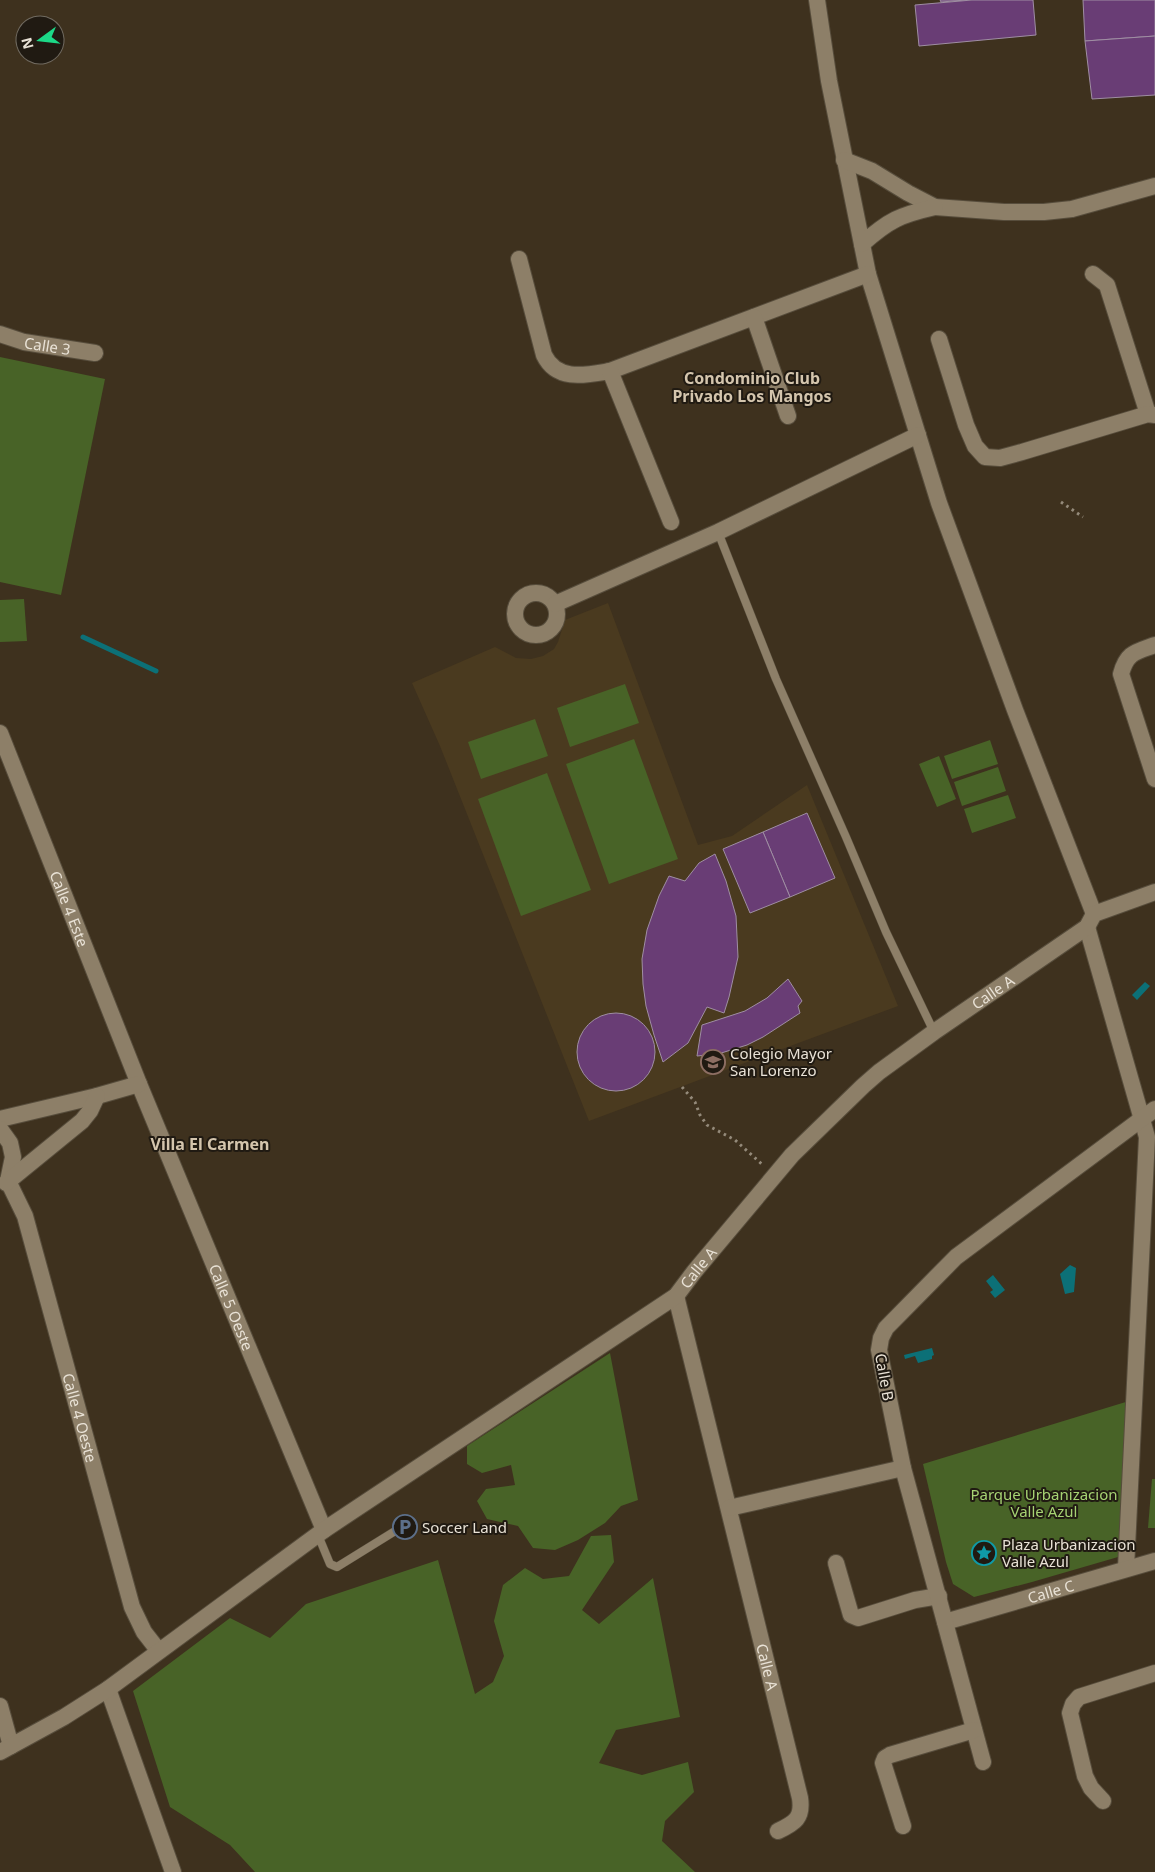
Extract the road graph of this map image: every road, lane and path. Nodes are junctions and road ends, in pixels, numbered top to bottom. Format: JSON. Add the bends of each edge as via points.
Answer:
{"nodes":[{"id":1,"x":817,"y":0,"type":"edge"},
{"id":2,"x":844,"y":160,"type":"junction"},
{"id":3,"x":1155,"y":186,"type":"edge"},
{"id":4,"x":936,"y":207,"type":"junction"},
{"id":5,"x":862,"y":244,"type":"junction"},
{"id":6,"x":519,"y":259,"type":"dead end"},
{"id":7,"x":868,"y":274,"type":"junction"},
{"id":8,"x":1093,"y":274,"type":"dead end"},
{"id":9,"x":754,"y":316,"type":"junction"},
{"id":10,"x":0,"y":334,"type":"edge"},
{"id":11,"x":939,"y":339,"type":"dead end"},
{"id":12,"x":95,"y":353,"type":"dead end"},
{"id":13,"x":610,"y":371,"type":"junction"},
{"id":14,"x":1152,"y":414,"type":"edge"},
{"id":15,"x":788,"y":416,"type":"dead end"},
{"id":16,"x":918,"y":434,"type":"junction"},
{"id":17,"x":1061,"y":502,"type":"dead end"},
{"id":18,"x":1083,"y":517,"type":"dead end"},
{"id":19,"x":671,"y":522,"type":"dead end"},
{"id":20,"x":718,"y":532,"type":"junction"},
{"id":21,"x":555,"y":604,"type":"dead end"},
{"id":22,"x":1155,"y":645,"type":"edge"},
{"id":23,"x":0,"y":733,"type":"edge"},
{"id":24,"x":1155,"y":779,"type":"edge"},
{"id":25,"x":1155,"y":892,"type":"edge"},
{"id":26,"x":1090,"y":920,"type":"junction"},
{"id":27,"x":934,"y":1032,"type":"junction"},
{"id":28,"x":140,"y":1084,"type":"junction"},
{"id":29,"x":682,"y":1087,"type":"dead end"},
{"id":30,"x":97,"y":1096,"type":"junction"},
{"id":31,"x":1149,"y":1114,"type":"edge"},
{"id":32,"x":0,"y":1119,"type":"edge"},
{"id":33,"x":0,"y":1129,"type":"edge"},
{"id":34,"x":764,"y":1166,"type":"dead end"},
{"id":35,"x":4,"y":1184,"type":"edge"},
{"id":36,"x":676,"y":1296,"type":"junction"},
{"id":37,"x":903,"y":1468,"type":"junction"},
{"id":38,"x":729,"y":1508,"type":"junction"},
{"id":39,"x":408,"y":1523,"type":"dead end"},
{"id":40,"x":321,"y":1533,"type":"junction"},
{"id":41,"x":1155,"y":1560,"type":"edge"},
{"id":42,"x":836,"y":1563,"type":"dead end"},
{"id":43,"x":1126,"y":1568,"type":"junction"},
{"id":44,"x":939,"y":1596,"type":"junction"},
{"id":45,"x":945,"y":1622,"type":"junction"},
{"id":46,"x":158,"y":1650,"type":"junction"},
{"id":47,"x":1155,"y":1673,"type":"edge"},
{"id":48,"x":108,"y":1689,"type":"junction"},
{"id":49,"x":0,"y":1706,"type":"edge"},
{"id":50,"x":974,"y":1730,"type":"junction"},
{"id":51,"x":5,"y":1749,"type":"edge"},
{"id":52,"x":983,"y":1762,"type":"dead end"},
{"id":53,"x":1103,"y":1801,"type":"dead end"},
{"id":54,"x":903,"y":1826,"type":"dead end"},
{"id":55,"x":778,"y":1831,"type":"dead end"},
{"id":56,"x":174,"y":1872,"type":"edge"}],
"edges":[{"from":1,"to":2,"type":"street"},
{"from":2,"to":4,"type":"street","via":[[872,171]]},
{"from":2,"to":5,"type":"street"},
{"from":3,"to":4,"type":"street","via":[[1072,209],[1044,212]]},
{"from":4,"to":5,"type":"street","via":[[905,213],[881,227]]},
{"from":5,"to":7,"type":"street"},
{"from":6,"to":13,"type":"street","via":[[548,364],[576,376]]},
{"from":7,"to":9,"type":"street"},
{"from":7,"to":16,"type":"street"},
{"from":8,"to":14,"type":"street","via":[[1108,285]]},
{"from":9,"to":13,"type":"street"},
{"from":9,"to":15,"type":"street"},
{"from":10,"to":12,"type":"street","name":"Calle 3","via":[[24,342]]},
{"from":11,"to":14,"type":"street","via":[[966,425],[975,446],[985,458],[1000,458]]},
{"from":13,"to":19,"type":"street"},
{"from":16,"to":20,"type":"street"},
{"from":16,"to":26,"type":"street","via":[[939,503]]},
{"from":17,"to":18,"type":"path"},
{"from":20,"to":21,"type":"street"},
{"from":20,"to":27,"type":"lane","via":[[776,679],[886,932]]},
{"from":22,"to":24,"type":"street","via":[[1132,653],[1126,659],[1121,674]]},
{"from":23,"to":28,"type":"street","name":"Calle 4 Este"},
{"from":25,"to":26,"type":"street","name":"Calle A"},
{"from":26,"to":27,"type":"street","name":"Calle A"},
{"from":26,"to":31,"type":"street","via":[[1135,1094]]},
{"from":27,"to":36,"type":"street","name":"Calle A","via":[[879,1072],[792,1155]]},
{"from":28,"to":30,"type":"street"},
{"from":28,"to":40,"type":"street","name":"Calle 5 Oeste"},
{"from":29,"to":34,"type":"path","via":[[695,1102],[707,1125],[736,1140]]},
{"from":30,"to":32,"type":"street"},
{"from":30,"to":35,"type":"street","via":[[82,1121]]},
{"from":31,"to":37,"type":"street","name":"Calle B","via":[[956,1257],[886,1328],[879,1350]]},
{"from":31,"to":43,"type":"street"},
{"from":33,"to":35,"type":"street","via":[[10,1143],[13,1157]]},
{"from":35,"to":46,"type":"street","name":"Calle 4 Oeste","via":[[26,1216],[132,1608]]},
{"from":36,"to":38,"type":"street","name":"Calle A"},
{"from":36,"to":40,"type":"street"},
{"from":37,"to":38,"type":"street"},
{"from":37,"to":44,"type":"street","name":"Calle B"},
{"from":38,"to":55,"type":"street","name":"Calle A","via":[[800,1798],[800,1814],[790,1825]]},
{"from":39,"to":40,"type":"lane","via":[[337,1567],[330,1564]]},
{"from":40,"to":46,"type":"street"},
{"from":41,"to":43,"type":"street","name":"Calle C"},
{"from":42,"to":44,"type":"street","via":[[853,1618]]},
{"from":43,"to":45,"type":"street","name":"Calle C"},
{"from":44,"to":45,"type":"street","name":"Calle B"},
{"from":45,"to":50,"type":"street","name":"Calle B"},
{"from":46,"to":48,"type":"street"},
{"from":47,"to":53,"type":"street","via":[[1079,1697],[1073,1704],[1070,1713],[1086,1776],[1091,1788]]},
{"from":48,"to":51,"type":"street"},
{"from":48,"to":56,"type":"street"},
{"from":49,"to":51,"type":"street"},
{"from":50,"to":52,"type":"street","name":"Calle B"},
{"from":50,"to":54,"type":"street","via":[[885,1758],[883,1763]]}]}
